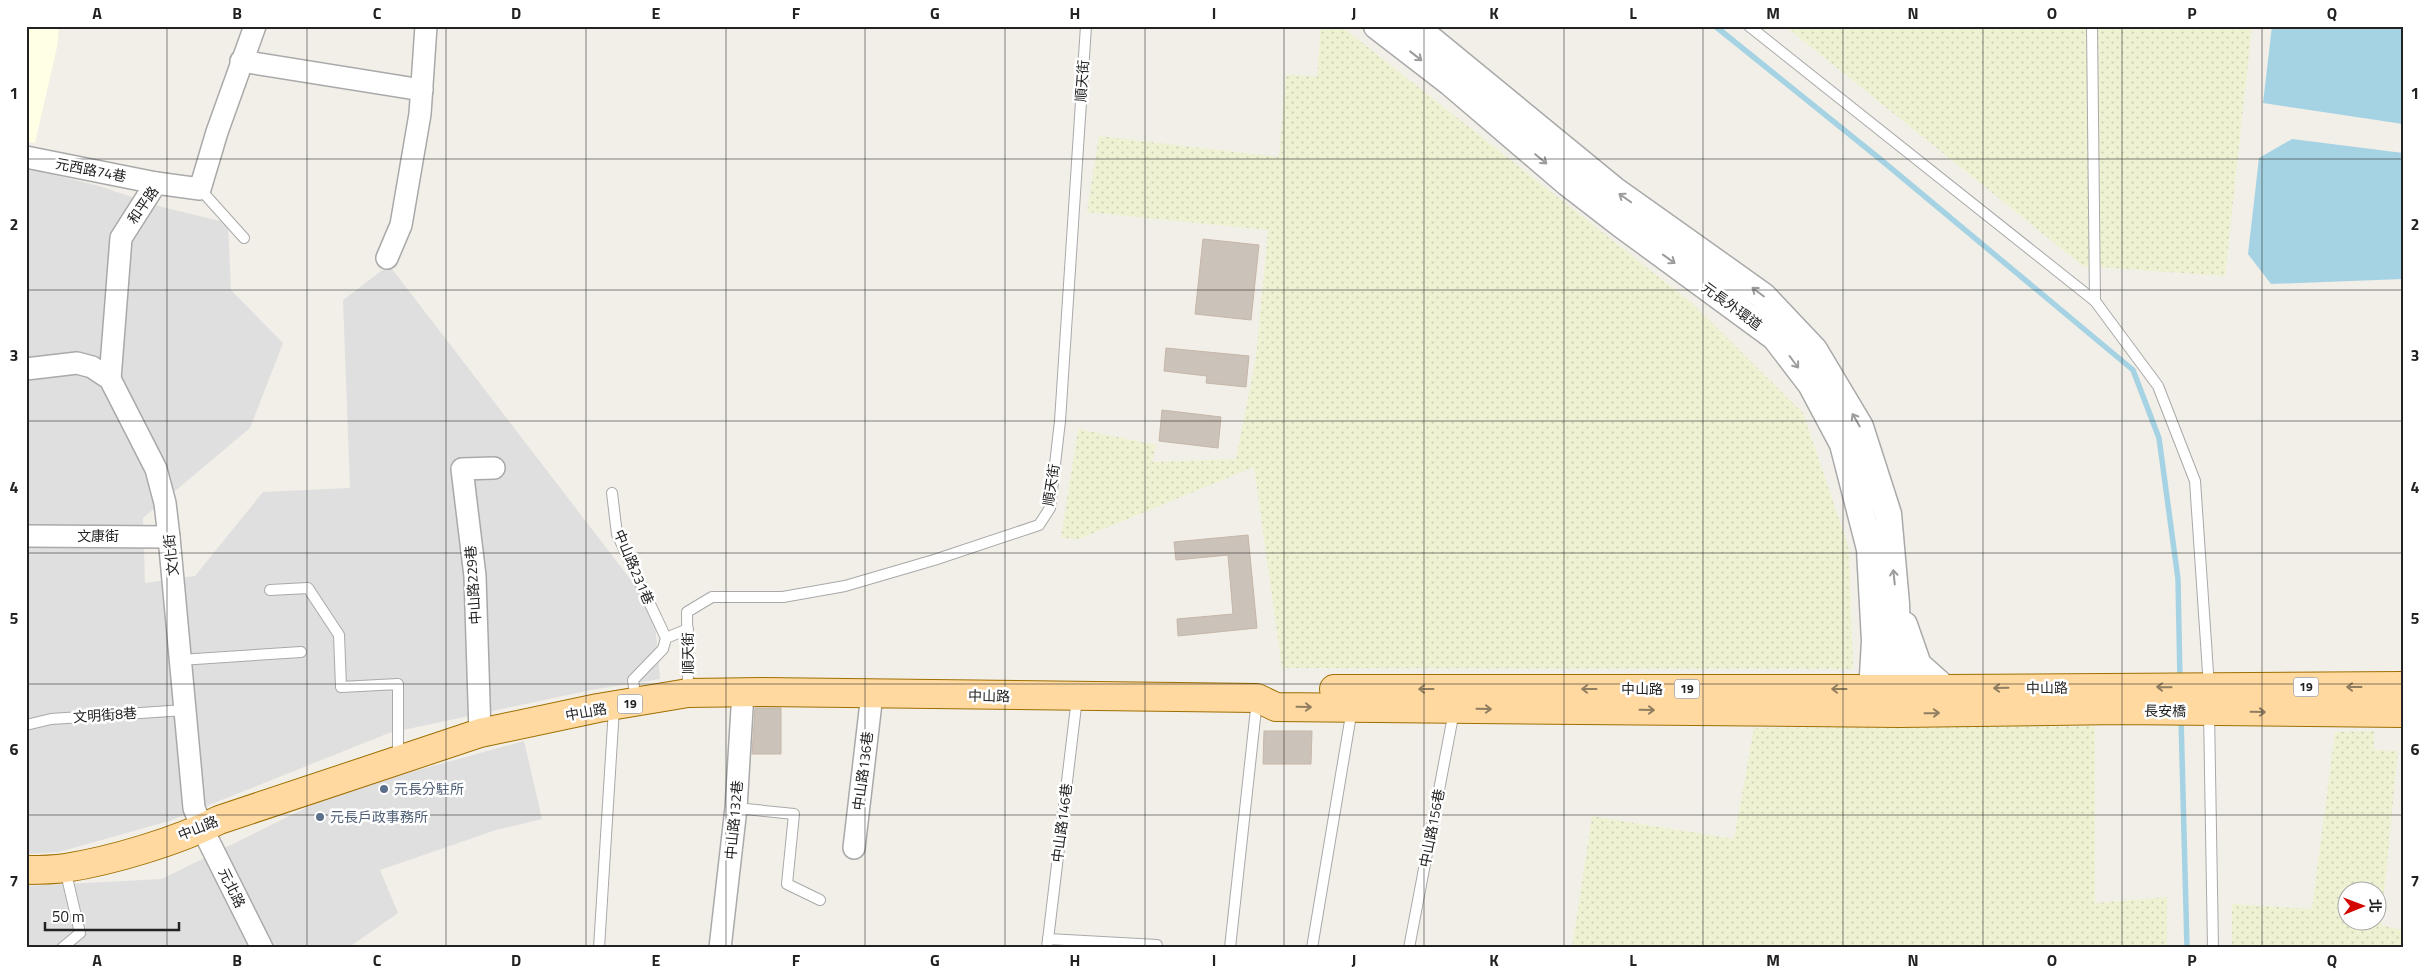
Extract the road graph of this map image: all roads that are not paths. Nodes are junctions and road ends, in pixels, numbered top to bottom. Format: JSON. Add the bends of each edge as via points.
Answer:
{"nodes":[{"id":1,"x":255,"y":26,"type":"edge"},
{"id":2,"x":426,"y":26,"type":"edge"},
{"id":3,"x":1086,"y":26,"type":"edge"},
{"id":4,"x":1377,"y":26,"type":"edge"},
{"id":5,"x":1414,"y":26,"type":"edge"},
{"id":6,"x":1748,"y":26,"type":"edge"},
{"id":7,"x":2092,"y":26,"type":"edge"},
{"id":8,"x":241,"y":61,"type":"junction"},
{"id":9,"x":422,"y":90,"type":"junction"},
{"id":10,"x":26,"y":157,"type":"edge"},
{"id":11,"x":156,"y":183,"type":"junction"},
{"id":12,"x":200,"y":189,"type":"junction"},
{"id":13,"x":244,"y":238,"type":"dead end"},
{"id":14,"x":387,"y":258,"type":"dead end"},
{"id":15,"x":2095,"y":301,"type":"junction"},
{"id":16,"x":26,"y":369,"type":"edge"},
{"id":17,"x":110,"y":379,"type":"junction"},
{"id":18,"x":494,"y":468,"type":"dead end"},
{"id":19,"x":612,"y":493,"type":"dead end"},
{"id":20,"x":26,"y":536,"type":"edge"},
{"id":21,"x":169,"y":536,"type":"junction"},
{"id":22,"x":270,"y":590,"type":"dead end"},
{"id":23,"x":1896,"y":604,"type":"junction"},
{"id":24,"x":688,"y":629,"type":"junction"},
{"id":25,"x":666,"y":638,"type":"junction"},
{"id":26,"x":301,"y":652,"type":"dead end"},
{"id":27,"x":180,"y":660,"type":"junction"},
{"id":28,"x":2403,"y":686,"type":"edge"},
{"id":29,"x":1946,"y":689,"type":"junction"},
{"id":30,"x":743,"y":692,"type":"junction"},
{"id":31,"x":688,"y":693,"type":"junction"},
{"id":32,"x":872,"y":694,"type":"junction"},
{"id":33,"x":1077,"y":698,"type":"junction"},
{"id":34,"x":1257,"y":698,"type":"junction"},
{"id":35,"x":2120,"y":698,"type":"junction"},
{"id":36,"x":2209,"y":699,"type":"junction"},
{"id":37,"x":1885,"y":701,"type":"junction"},
{"id":38,"x":625,"y":705,"type":"junction"},
{"id":39,"x":1352,"y":708,"type":"junction"},
{"id":40,"x":1455,"y":709,"type":"junction"},
{"id":41,"x":185,"y":710,"type":"junction"},
{"id":42,"x":2403,"y":713,"type":"edge"},
{"id":43,"x":26,"y":725,"type":"edge"},
{"id":44,"x":480,"y":733,"type":"junction"},
{"id":45,"x":398,"y":759,"type":"junction"},
{"id":46,"x":736,"y":808,"type":"junction"},
{"id":47,"x":202,"y":828,"type":"junction"},
{"id":48,"x":854,"y":848,"type":"dead end"},
{"id":49,"x":64,"y":868,"type":"junction"},
{"id":50,"x":26,"y":870,"type":"edge"},
{"id":51,"x":820,"y":900,"type":"dead end"},
{"id":52,"x":1047,"y":943,"type":"edge"},
{"id":53,"x":1157,"y":945,"type":"dead end"},
{"id":54,"x":62,"y":948,"type":"edge"},
{"id":55,"x":262,"y":948,"type":"edge"},
{"id":56,"x":599,"y":948,"type":"edge"},
{"id":57,"x":720,"y":948,"type":"edge"},
{"id":58,"x":1230,"y":948,"type":"edge"},
{"id":59,"x":1312,"y":948,"type":"edge"},
{"id":60,"x":1409,"y":948,"type":"edge"},
{"id":61,"x":2213,"y":948,"type":"edge"}],
"edges":[{"from":1,"to":8,"type":"street"},
{"from":2,"to":9,"type":"street"},
{"from":3,"to":24,"type":"lane","name":"順天街","via":[[1060,421],[1050,508],[1039,526],[845,586],[783,597],[712,597],[687,612]]},
{"from":4,"to":37,"type":"street","name":"元長外環道","one_way":true,"via":[[1599,206],[1776,337],[1811,384],[1843,444],[1870,549],[1875,641]]},
{"from":23,"to":5,"type":"street","name":"元長外環道","one_way":true,"via":[[1888,514],[1860,427],[1814,350],[1763,296],[1614,190]]},
{"from":6,"to":15,"type":"lane"},
{"from":7,"to":15,"type":"lane"},
{"from":8,"to":9,"type":"street"},
{"from":8,"to":12,"type":"street"},
{"from":9,"to":14,"type":"street","via":[[401,225]]},
{"from":10,"to":11,"type":"street","name":"元西路74巷"},
{"from":11,"to":12,"type":"street","name":"和平路"},
{"from":11,"to":17,"type":"street","name":"和平路","via":[[121,238]]},
{"from":12,"to":13,"type":"lane"},
{"from":15,"to":36,"type":"lane","via":[[2158,386],[2195,481]]},
{"from":16,"to":17,"type":"street","via":[[77,363],[92,367]]},
{"from":17,"to":21,"type":"street","name":"文化街","via":[[156,469]]},
{"from":18,"to":44,"type":"street","name":"中山路229巷","via":[[462,469],[474,576]]},
{"from":19,"to":25,"type":"lane","name":"中山路231巷","via":[[617,534]]},
{"from":20,"to":21,"type":"street","name":"文康街"},
{"from":21,"to":27,"type":"street","name":"文化街"},
{"from":22,"to":45,"type":"lane","via":[[308,588],[339,635],[341,687],[398,684]]},
{"from":23,"to":29,"type":"street","via":[[1918,665]]},
{"from":23,"to":37,"type":"street","name":"元長外環道"},
{"from":24,"to":25,"type":"lane"},
{"from":24,"to":31,"type":"lane","name":"順天街"},
{"from":25,"to":38,"type":"lane","via":[[663,649],[633,680]]},
{"from":26,"to":27,"type":"lane"},
{"from":27,"to":41,"type":"street","name":"文化街"},
{"from":28,"to":36,"type":"main road","number":"19","one_way":true},
{"from":35,"to":29,"type":"main road","name":"中山路","number":"19","one_way":true},
{"from":29,"to":37,"type":"main road","name":"中山路","number":"19"},
{"from":30,"to":31,"type":"main road","name":"中山路","number":"19"},
{"from":30,"to":32,"type":"main road","name":"中山路","number":"19"},
{"from":30,"to":46,"type":"street","name":"中山路132巷"},
{"from":31,"to":38,"type":"main road","name":"中山路","number":"19"},
{"from":32,"to":33,"type":"main road","name":"中山路","number":"19"},
{"from":32,"to":48,"type":"street","name":"中山路136巷"},
{"from":33,"to":34,"type":"main road","name":"中山路","number":"19"},
{"from":33,"to":52,"type":"lane","name":"中山路146巷"},
{"from":37,"to":34,"type":"main road","name":"中山路","number":"19","one_way":true,"via":[[1274,689]]},
{"from":34,"to":39,"type":"main road","name":"中山路","number":"19","one_way":true,"via":[[1276,707]]},
{"from":34,"to":58,"type":"lane"},
{"from":35,"to":36,"type":"main road","name":"長安橋","number":"19"},
{"from":37,"to":35,"type":"main road","name":"中山路","number":"19","one_way":true},
{"from":36,"to":42,"type":"main road","number":"19","one_way":true},
{"from":36,"to":61,"type":"lane"},
{"from":40,"to":37,"type":"main road","name":"中山路","number":"19","one_way":true},
{"from":38,"to":44,"type":"main road","name":"中山路","number":"19"},
{"from":38,"to":56,"type":"lane"},
{"from":39,"to":40,"type":"main road","name":"中山路","number":"19"},
{"from":39,"to":59,"type":"lane"},
{"from":40,"to":60,"type":"lane","name":"中山路156巷"},
{"from":41,"to":43,"type":"lane","name":"文明街8巷","via":[[51,719]]},
{"from":41,"to":47,"type":"street","name":"文化街","via":[[194,808]]},
{"from":44,"to":45,"type":"main road","name":"中山路","number":"19"},
{"from":45,"to":47,"type":"main road","name":"中山路","number":"19"},
{"from":46,"to":51,"type":"lane","via":[[794,814],[787,884]]},
{"from":46,"to":57,"type":"street","name":"中山路132巷"},
{"from":47,"to":49,"type":"main road","name":"中山路","number":"19","via":[[137,850]]},
{"from":47,"to":55,"type":"street","name":"元北路"},
{"from":49,"to":50,"type":"main road","name":"中山路","number":"19"},
{"from":49,"to":54,"type":"lane","via":[[80,933]]},
{"from":52,"to":53,"type":"lane"}]}
